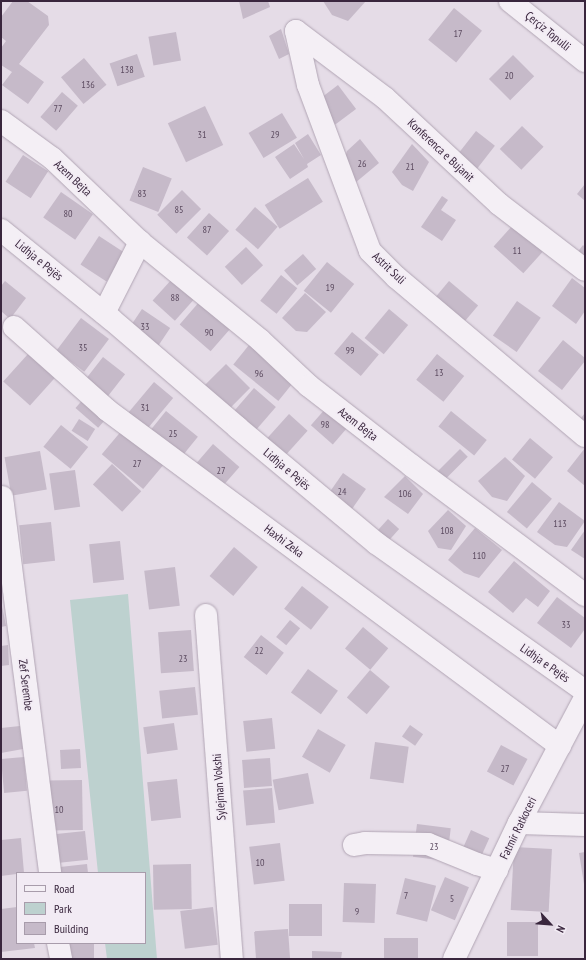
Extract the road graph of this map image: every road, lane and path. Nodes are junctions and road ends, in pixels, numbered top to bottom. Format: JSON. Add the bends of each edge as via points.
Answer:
{"nodes":[{"id":1,"x":510,"y":1,"type":"edge"},
{"id":2,"x":296,"y":31,"type":"joint"},
{"id":3,"x":585,"y":61,"type":"edge"},
{"id":4,"x":1,"y":121,"type":"edge"},
{"id":5,"x":1,"y":230,"type":"edge"},
{"id":6,"x":140,"y":242,"type":"junction"},
{"id":7,"x":585,"y":270,"type":"edge"},
{"id":8,"x":104,"y":313,"type":"junction"},
{"id":9,"x":14,"y":327,"type":"dead end"},
{"id":10,"x":585,"y":436,"type":"edge"},
{"id":11,"x":2,"y":497,"type":"edge"},
{"id":12,"x":585,"y":595,"type":"edge"},
{"id":13,"x":206,"y":615,"type":"dead end"},
{"id":14,"x":585,"y":691,"type":"edge"},
{"id":15,"x":585,"y":698,"type":"edge"},
{"id":16,"x":560,"y":746,"type":"junction"},
{"id":17,"x":519,"y":823,"type":"junction"},
{"id":18,"x":585,"y":825,"type":"edge"},
{"id":19,"x":354,"y":845,"type":"dead end"},
{"id":20,"x":497,"y":870,"type":"junction"},
{"id":21,"x":50,"y":872,"type":"edge"},
{"id":22,"x":58,"y":944,"type":"edge"},
{"id":23,"x":60,"y":959,"type":"edge"},
{"id":24,"x":232,"y":959,"type":"edge"},
{"id":25,"x":454,"y":959,"type":"edge"}],
"edges":[{"from":1,"to":3,"type":"street","name":"Çerçiz Topulli"},
{"from":2,"to":7,"type":"street","name":"Konferenca e Bujanit","via":[[385,98],[499,204]]},
{"from":2,"to":10,"type":"street","name":"Astrit Suli","via":[[308,85],[370,251]]},
{"from":4,"to":6,"type":"street","name":"Azem Bejta","via":[[52,158]]},
{"from":5,"to":8,"type":"street","name":"Lidhja e Pejës"},
{"from":6,"to":8,"type":"street"},
{"from":6,"to":12,"type":"street","name":"Azem Bejta","via":[[260,340],[309,386]]},
{"from":8,"to":14,"type":"street","name":"Lidhja e Pejës","via":[[376,543]]},
{"from":9,"to":16,"type":"street","name":"Haxhi Zeka","via":[[107,410]]},
{"from":11,"to":21,"type":"street","name":"Zef Serembe"},
{"from":13,"to":24,"type":"street","name":"Sylejman Vokshi"},
{"from":15,"to":16,"type":"street","name":"Fatmir Ratkoceri"},
{"from":16,"to":17,"type":"street","name":"Fatmir Ratkoceri"},
{"from":17,"to":18,"type":"street"},
{"from":17,"to":20,"type":"street","name":"Fatmir Ratkoceri"},
{"from":19,"to":20,"type":"street","via":[[365,842],[428,844]]},
{"from":20,"to":25,"type":"street","name":"Fatmir Ratkoceri"},
{"from":22,"to":23,"type":"street"}]}
